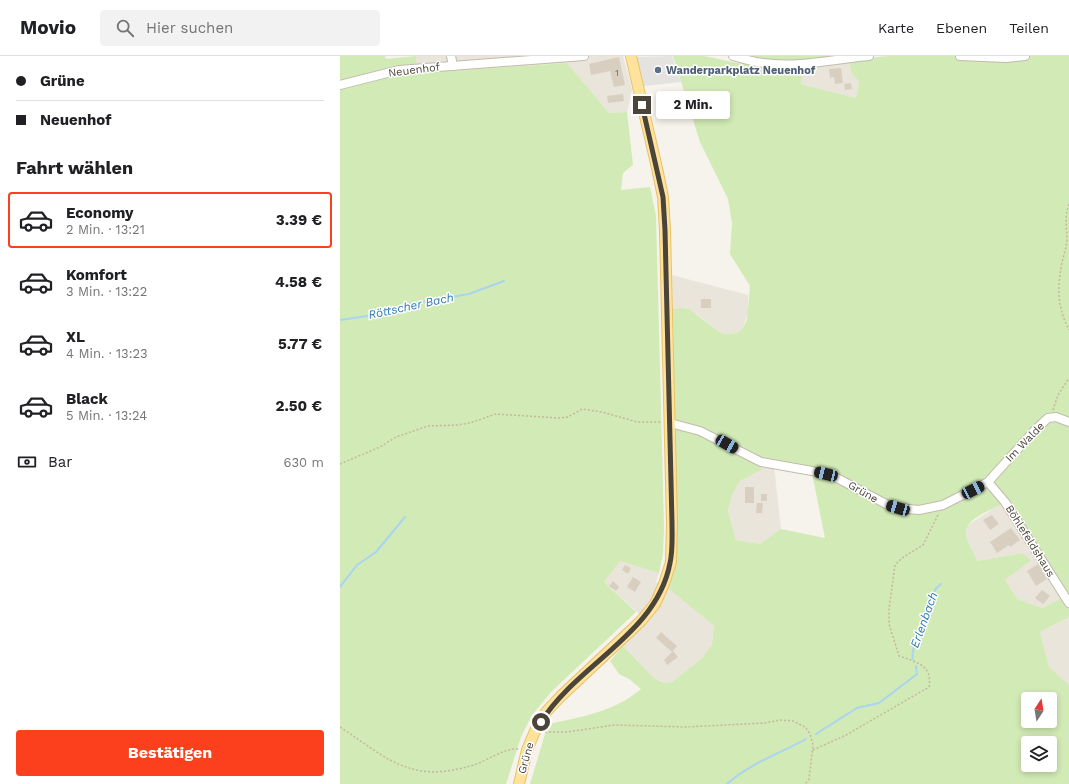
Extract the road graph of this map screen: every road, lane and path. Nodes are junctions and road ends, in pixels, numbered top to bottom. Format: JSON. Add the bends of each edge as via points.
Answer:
{"nodes":[{"id":1,"x":451,"y":56,"type":"edge"},
{"id":2,"x":584,"y":56,"type":"edge"},
{"id":3,"x":631,"y":56,"type":"edge"},
{"id":4,"x":733,"y":56,"type":"edge"},
{"id":5,"x":868,"y":56,"type":"edge"},
{"id":6,"x":960,"y":56,"type":"edge"},
{"id":7,"x":1025,"y":56,"type":"edge"},
{"id":8,"x":453,"y":66,"type":"junction"},
{"id":9,"x":340,"y":85,"type":"edge"},
{"id":10,"x":1069,"y":204,"type":"edge"},
{"id":11,"x":1069,"y":330,"type":"edge"},
{"id":12,"x":1069,"y":378,"type":"edge"},
{"id":13,"x":1052,"y":417,"type":"junction"},
{"id":14,"x":1069,"y":422,"type":"edge"},
{"id":15,"x":670,"y":423,"type":"junction"},
{"id":16,"x":340,"y":464,"type":"edge"},
{"id":17,"x":988,"y":482,"type":"junction"},
{"id":18,"x":943,"y":505,"type":"junction"},
{"id":19,"x":1069,"y":603,"type":"edge"},
{"id":20,"x":340,"y":727,"type":"edge"},
{"id":21,"x":535,"y":731,"type":"junction"},
{"id":22,"x":813,"y":750,"type":"junction"},
{"id":23,"x":519,"y":754,"type":"dead end"},
{"id":24,"x":519,"y":784,"type":"edge"},
{"id":25,"x":805,"y":784,"type":"edge"}],
"edges":[{"from":1,"to":8,"type":"street"},
{"from":2,"to":8,"type":"street","name":"Neuenhof"},
{"from":3,"to":15,"type":"main road","name":"Grüne","via":[[663,197]]},
{"from":4,"to":5,"type":"street","via":[[784,65]]},
{"from":6,"to":7,"type":"street"},
{"from":8,"to":9,"type":"street","name":"Neuenhof","via":[[399,70]]},
{"from":10,"to":11,"type":"path","via":[[1065,214],[1066,241],[1059,287],[1062,315]]},
{"from":12,"to":13,"type":"path","via":[[1058,395]]},
{"from":13,"to":14,"type":"street","name":"Im Walde"},
{"from":13,"to":17,"type":"street","name":"Im Walde","via":[[1034,431]]},
{"from":15,"to":16,"type":"path","via":[[637,422],[582,409],[568,417],[559,418],[496,414],[463,424],[428,426],[396,437],[380,447]]},
{"from":15,"to":18,"type":"street","name":"Grüne","via":[[700,431],[761,462],[835,477],[888,505],[919,510]]},
{"from":15,"to":21,"type":"main road","name":"Grüne","via":[[671,562],[664,584],[655,604],[561,696],[546,712]]},
{"from":17,"to":18,"type":"street","name":"Grüne"},
{"from":17,"to":19,"type":"street","name":"Böhlefeldshaus","via":[[1005,502]]},
{"from":18,"to":22,"type":"path","via":[[923,545],[895,565],[889,608],[889,624],[899,656],[927,668],[931,678],[930,687],[846,735]]},
{"from":20,"to":23,"type":"path","via":[[387,759],[420,772],[456,770],[479,764],[512,749],[520,749]]},
{"from":21,"to":22,"type":"path","via":[[567,732],[614,725],[686,727],[780,720],[793,721],[805,727],[810,734]]},
{"from":21,"to":24,"type":"main road","name":"Grüne","via":[[527,750]]},
{"from":22,"to":25,"type":"path","via":[[809,779]]}]}
